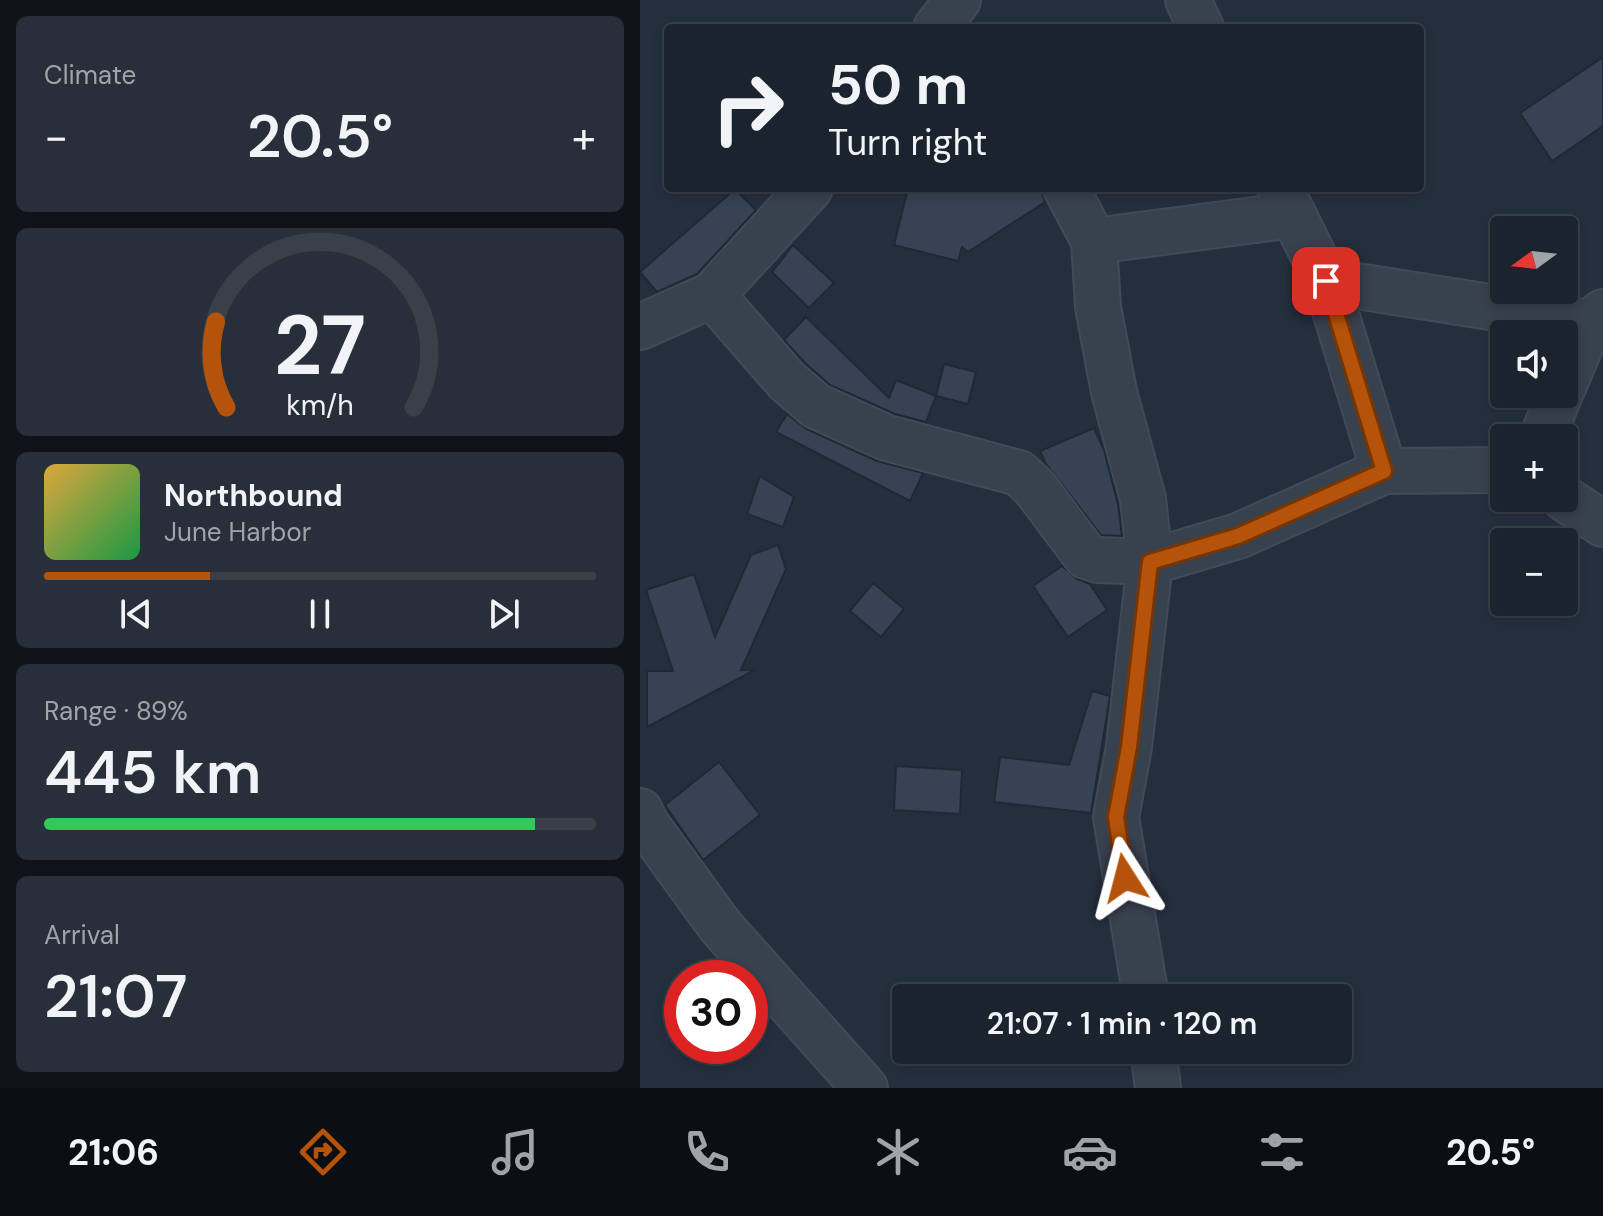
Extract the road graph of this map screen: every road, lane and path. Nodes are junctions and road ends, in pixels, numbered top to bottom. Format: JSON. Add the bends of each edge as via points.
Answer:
{"nodes":[{"id":1,"x":958,"y":0,"type":"edge"},
{"id":2,"x":967,"y":0,"type":"edge"},
{"id":3,"x":1188,"y":0,"type":"edge"},
{"id":4,"x":939,"y":24,"type":"edge"},
{"id":5,"x":979,"y":24,"type":"edge"},
{"id":6,"x":1199,"y":24,"type":"edge"},
{"id":7,"x":806,"y":192,"type":"edge"},
{"id":8,"x":1068,"y":192,"type":"edge"},
{"id":9,"x":1287,"y":201,"type":"edge"},
{"id":10,"x":1094,"y":241,"type":"junction"},
{"id":11,"x":1326,"y":281,"type":"junction"},
{"id":12,"x":712,"y":295,"type":"junction"},
{"id":13,"x":1596,"y":317,"type":"edge"},
{"id":14,"x":640,"y":327,"type":"edge"},
{"id":15,"x":1578,"y":355,"type":"edge"},
{"id":16,"x":1490,"y":470,"type":"edge"},
{"id":17,"x":1384,"y":471,"type":"junction"},
{"id":18,"x":1578,"y":507,"type":"edge"},
{"id":19,"x":1603,"y":524,"type":"edge"},
{"id":20,"x":1150,"y":562,"type":"junction"},
{"id":21,"x":640,"y":811,"type":"edge"},
{"id":22,"x":1144,"y":984,"type":"edge"},
{"id":23,"x":1155,"y":1064,"type":"edge"},
{"id":24,"x":865,"y":1088,"type":"edge"},
{"id":25,"x":1158,"y":1088,"type":"edge"}],
"edges":[{"from":1,"to":4,"type":"street"},
{"from":2,"to":5,"type":"street"},
{"from":3,"to":6,"type":"street"},
{"from":7,"to":12,"type":"street"},
{"from":8,"to":10,"type":"street"},
{"from":9,"to":10,"type":"street"},
{"from":9,"to":11,"type":"street"},
{"from":10,"to":20,"type":"street","via":[[1098,307],[1143,499]]},
{"from":11,"to":13,"type":"street"},
{"from":11,"to":17,"type":"street"},
{"from":12,"to":14,"type":"street"},
{"from":12,"to":20,"type":"street","via":[[787,381],[816,406],[887,438],[1019,473],[1086,556]]},
{"from":13,"to":15,"type":"street"},
{"from":16,"to":17,"type":"street"},
{"from":17,"to":20,"type":"street","via":[[1238,536]]},
{"from":18,"to":19,"type":"street"},
{"from":20,"to":22,"type":"street","via":[[1116,817]]},
{"from":21,"to":24,"type":"street","via":[[721,927]]},
{"from":23,"to":25,"type":"street"}]}
